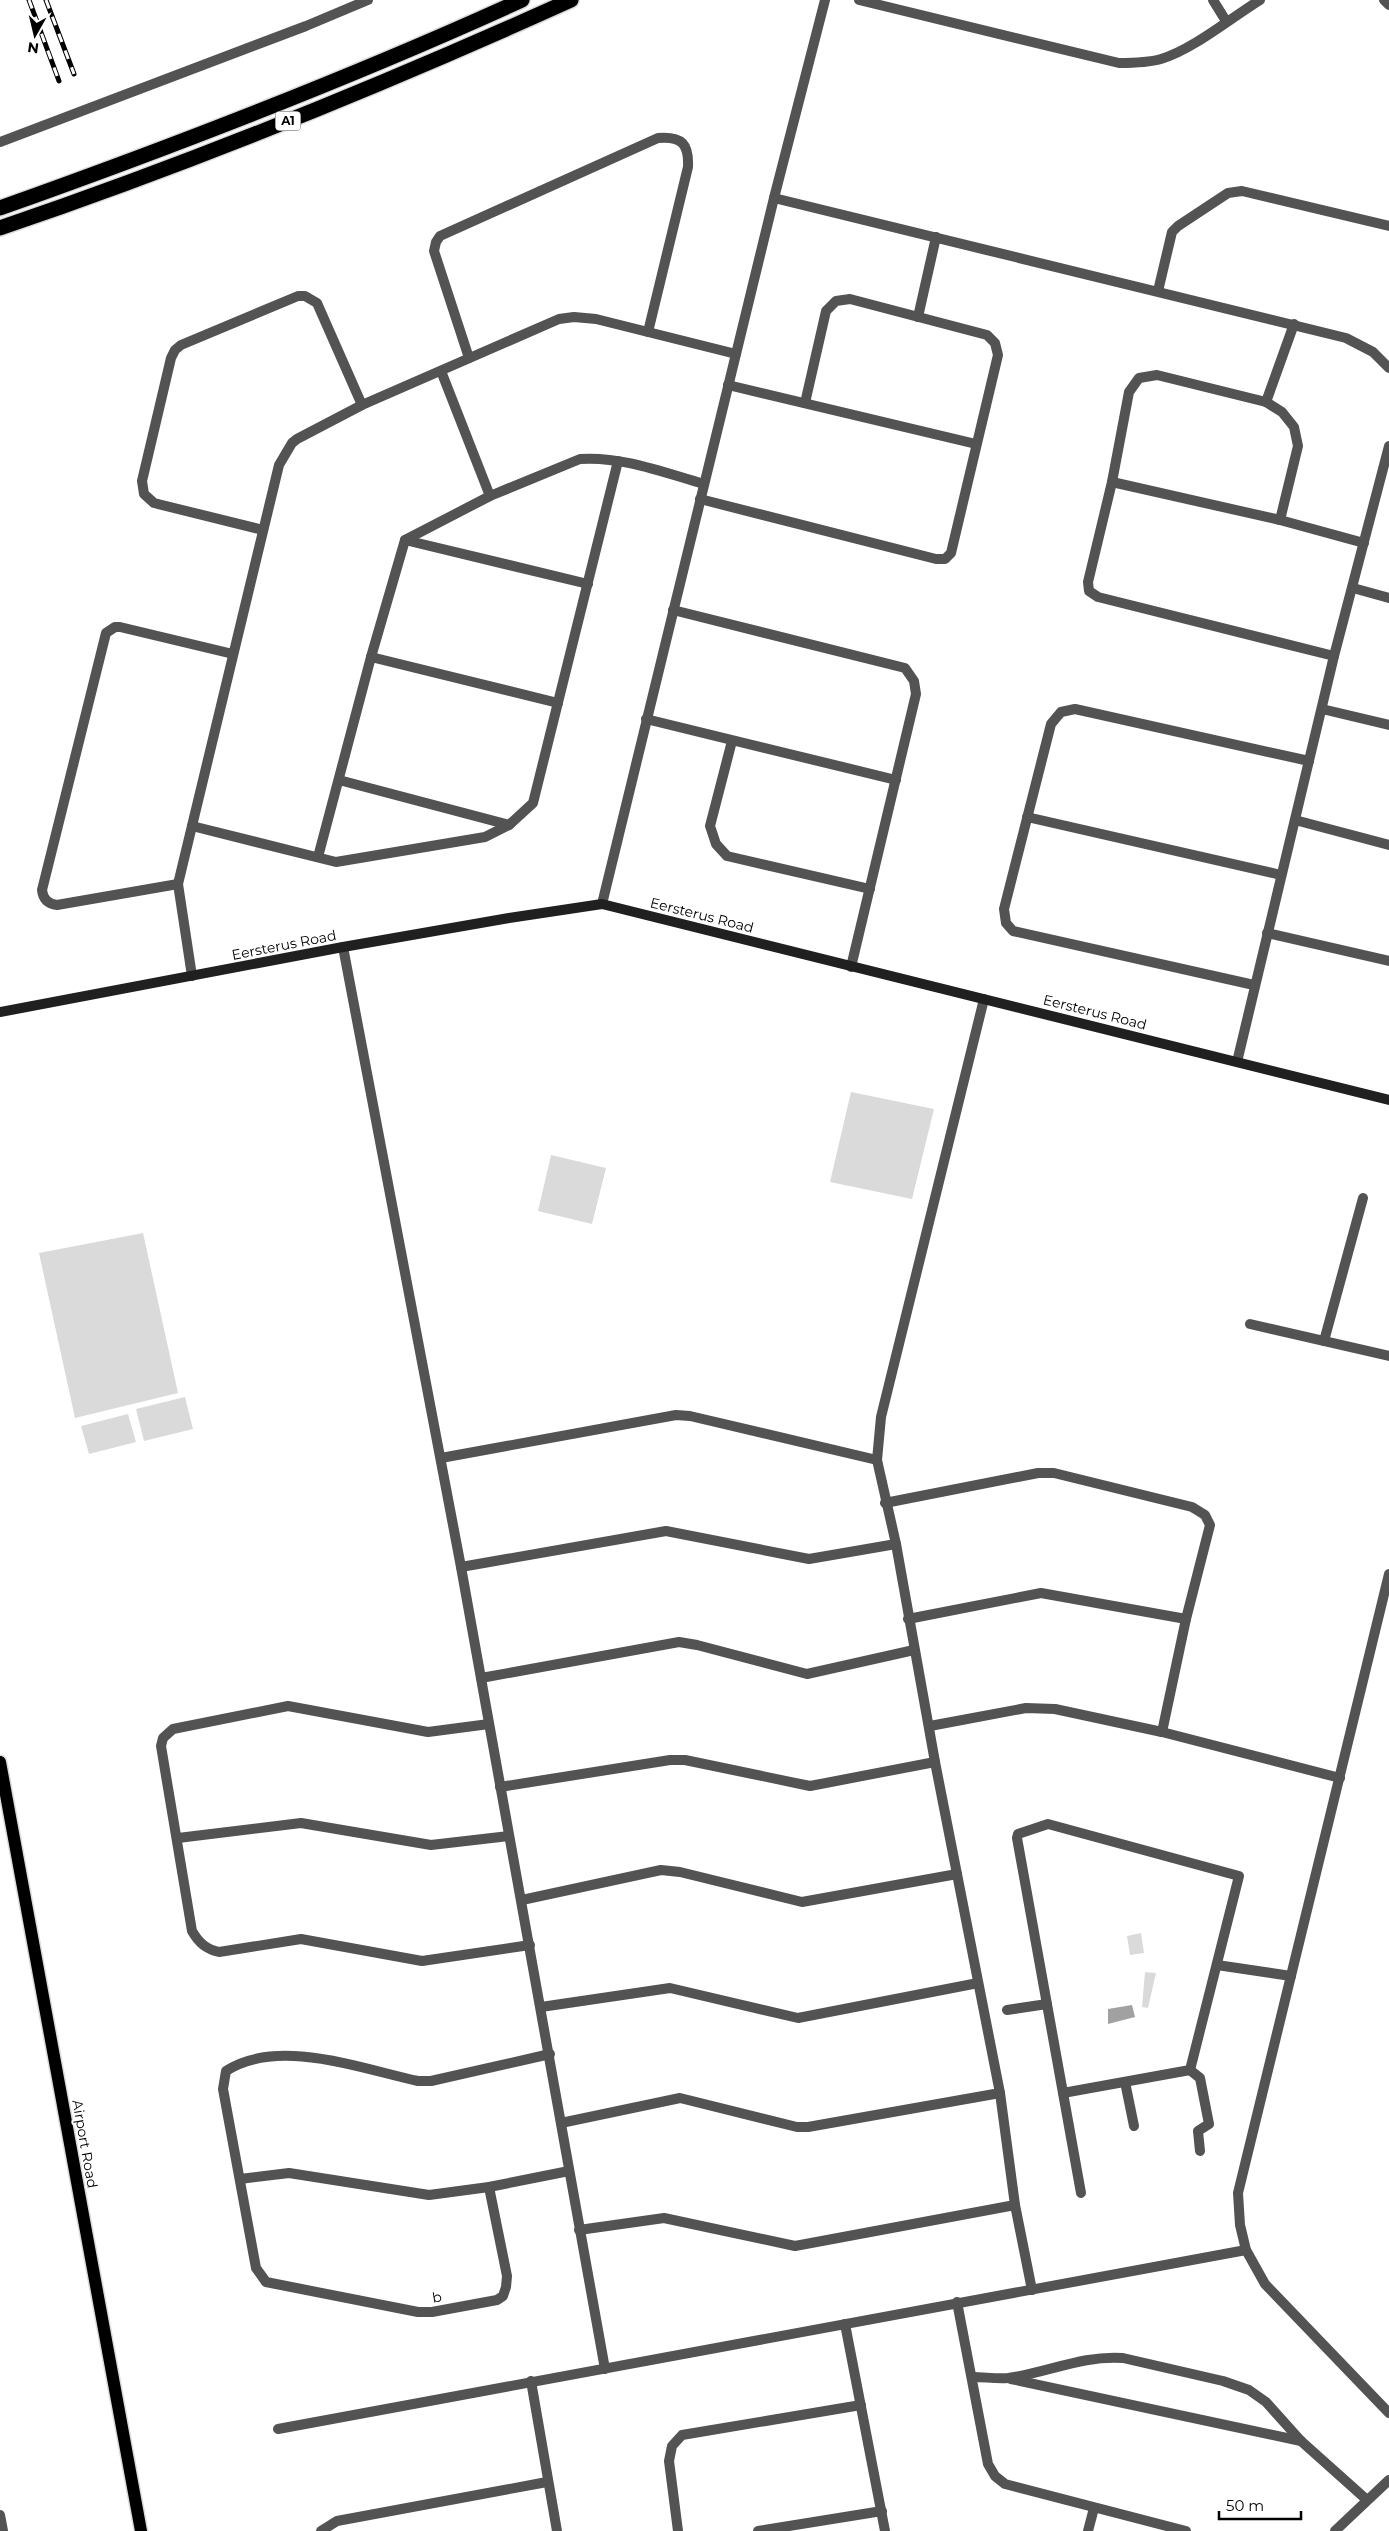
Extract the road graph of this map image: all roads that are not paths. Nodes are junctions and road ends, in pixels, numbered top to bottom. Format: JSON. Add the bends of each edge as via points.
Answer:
{"nodes":[{"id":1,"x":368,"y":0,"type":"edge"},
{"id":2,"x":522,"y":0,"type":"edge"},
{"id":3,"x":571,"y":0,"type":"edge"},
{"id":4,"x":825,"y":0,"type":"edge"},
{"id":5,"x":858,"y":0,"type":"edge"},
{"id":6,"x":1213,"y":0,"type":"edge"},
{"id":7,"x":1260,"y":0,"type":"edge"},
{"id":8,"x":1384,"y":0,"type":"edge"},
{"id":9,"x":1389,"y":5,"type":"edge"},
{"id":10,"x":1226,"y":21,"type":"junction"},
{"id":11,"x":0,"y":142,"type":"edge"},
{"id":12,"x":774,"y":198,"type":"junction"},
{"id":13,"x":0,"y":208,"type":"edge"},
{"id":14,"x":1389,"y":226,"type":"edge"},
{"id":15,"x":0,"y":228,"type":"edge"},
{"id":16,"x":936,"y":237,"type":"junction"},
{"id":17,"x":1158,"y":290,"type":"junction"},
{"id":18,"x":918,"y":317,"type":"junction"},
{"id":19,"x":1294,"y":324,"type":"junction"},
{"id":20,"x":648,"y":332,"type":"junction"},
{"id":21,"x":736,"y":354,"type":"junction"},
{"id":22,"x":469,"y":358,"type":"junction"},
{"id":23,"x":1389,"y":368,"type":"edge"},
{"id":24,"x":441,"y":371,"type":"junction"},
{"id":25,"x":728,"y":385,"type":"junction"},
{"id":26,"x":1266,"y":402,"type":"junction"},
{"id":27,"x":805,"y":403,"type":"junction"},
{"id":28,"x":362,"y":405,"type":"junction"},
{"id":29,"x":976,"y":444,"type":"junction"},
{"id":30,"x":1389,"y":446,"type":"edge"},
{"id":31,"x":618,"y":461,"type":"junction"},
{"id":32,"x":1112,"y":482,"type":"junction"},
{"id":33,"x":1385,"y":482,"type":"edge"},
{"id":34,"x":704,"y":484,"type":"junction"},
{"id":35,"x":490,"y":496,"type":"junction"},
{"id":36,"x":700,"y":499,"type":"junction"},
{"id":37,"x":1280,"y":520,"type":"junction"},
{"id":38,"x":263,"y":530,"type":"junction"},
{"id":39,"x":405,"y":540,"type":"junction"},
{"id":40,"x":1364,"y":543,"type":"junction"},
{"id":41,"x":588,"y":584,"type":"junction"},
{"id":42,"x":1353,"y":588,"type":"junction"},
{"id":43,"x":1389,"y":598,"type":"edge"},
{"id":44,"x":673,"y":610,"type":"junction"},
{"id":45,"x":233,"y":654,"type":"junction"},
{"id":46,"x":1334,"y":656,"type":"junction"},
{"id":47,"x":371,"y":657,"type":"junction"},
{"id":48,"x":558,"y":703,"type":"junction"},
{"id":49,"x":1322,"y":708,"type":"junction"},
{"id":50,"x":646,"y":719,"type":"junction"},
{"id":51,"x":1389,"y":726,"type":"edge"},
{"id":52,"x":732,"y":741,"type":"junction"},
{"id":53,"x":1309,"y":761,"type":"junction"},
{"id":54,"x":338,"y":780,"type":"junction"},
{"id":55,"x":896,"y":780,"type":"junction"},
{"id":56,"x":1027,"y":817,"type":"junction"},
{"id":57,"x":1295,"y":820,"type":"junction"},
{"id":58,"x":509,"y":825,"type":"junction"},
{"id":59,"x":192,"y":826,"type":"junction"},
{"id":60,"x":1389,"y":845,"type":"edge"},
{"id":61,"x":318,"y":857,"type":"junction"},
{"id":62,"x":1281,"y":875,"type":"junction"},
{"id":63,"x":178,"y":884,"type":"junction"},
{"id":64,"x":870,"y":888,"type":"junction"},
{"id":65,"x":602,"y":904,"type":"junction"},
{"id":66,"x":1267,"y":932,"type":"junction"},
{"id":67,"x":343,"y":947,"type":"junction"},
{"id":68,"x":1389,"y":961,"type":"edge"},
{"id":69,"x":851,"y":967,"type":"junction"},
{"id":70,"x":192,"y":976,"type":"junction"},
{"id":71,"x":1254,"y":985,"type":"junction"},
{"id":72,"x":984,"y":999,"type":"junction"},
{"id":73,"x":0,"y":1012,"type":"edge"},
{"id":74,"x":1237,"y":1062,"type":"junction"},
{"id":75,"x":1389,"y":1100,"type":"edge"},
{"id":76,"x":1363,"y":1198,"type":"dead end"},
{"id":77,"x":1250,"y":1324,"type":"dead end"},
{"id":78,"x":1324,"y":1341,"type":"junction"},
{"id":79,"x":1389,"y":1356,"type":"edge"},
{"id":80,"x":441,"y":1458,"type":"junction"},
{"id":81,"x":877,"y":1460,"type":"junction"},
{"id":82,"x":885,"y":1503,"type":"junction"},
{"id":83,"x":896,"y":1544,"type":"junction"},
{"id":84,"x":462,"y":1567,"type":"junction"},
{"id":85,"x":1389,"y":1574,"type":"edge"},
{"id":86,"x":908,"y":1619,"type":"junction"},
{"id":87,"x":1186,"y":1619,"type":"junction"},
{"id":88,"x":914,"y":1650,"type":"junction"},
{"id":89,"x":481,"y":1678,"type":"junction"},
{"id":90,"x":489,"y":1724,"type":"junction"},
{"id":91,"x":930,"y":1726,"type":"junction"},
{"id":92,"x":1162,"y":1732,"type":"junction"},
{"id":93,"x":0,"y":1762,"type":"edge"},
{"id":94,"x":935,"y":1762,"type":"junction"},
{"id":95,"x":1340,"y":1778,"type":"junction"},
{"id":96,"x":500,"y":1788,"type":"junction"},
{"id":97,"x":509,"y":1836,"type":"junction"},
{"id":98,"x":178,"y":1838,"type":"junction"},
{"id":99,"x":957,"y":1874,"type":"junction"},
{"id":100,"x":522,"y":1900,"type":"junction"},
{"id":101,"x":530,"y":1945,"type":"junction"},
{"id":102,"x":1217,"y":1965,"type":"junction"},
{"id":103,"x":1291,"y":1976,"type":"junction"},
{"id":104,"x":978,"y":1983,"type":"junction"},
{"id":105,"x":1047,"y":2004,"type":"junction"},
{"id":106,"x":541,"y":2007,"type":"junction"},
{"id":107,"x":1007,"y":2010,"type":"dead end"},
{"id":108,"x":550,"y":2054,"type":"junction"},
{"id":109,"x":1190,"y":2070,"type":"junction"},
{"id":110,"x":1125,"y":2082,"type":"junction"},
{"id":111,"x":1000,"y":2093,"type":"junction"},
{"id":112,"x":1063,"y":2093,"type":"junction"},
{"id":113,"x":561,"y":2123,"type":"junction"},
{"id":114,"x":1134,"y":2126,"type":"dead end"},
{"id":115,"x":1200,"y":2151,"type":"dead end"},
{"id":116,"x":569,"y":2171,"type":"junction"},
{"id":117,"x":240,"y":2178,"type":"junction"},
{"id":118,"x":489,"y":2187,"type":"junction"},
{"id":119,"x":1081,"y":2193,"type":"dead end"},
{"id":120,"x":1015,"y":2205,"type":"junction"},
{"id":121,"x":579,"y":2230,"type":"junction"},
{"id":122,"x":1246,"y":2250,"type":"junction"},
{"id":123,"x":1032,"y":2290,"type":"junction"},
{"id":124,"x":957,"y":2302,"type":"junction"},
{"id":125,"x":844,"y":2324,"type":"junction"},
{"id":126,"x":606,"y":2369,"type":"junction"},
{"id":127,"x":973,"y":2377,"type":"junction"},
{"id":128,"x":1007,"y":2378,"type":"junction"},
{"id":129,"x":531,"y":2381,"type":"junction"},
{"id":130,"x":861,"y":2405,"type":"junction"},
{"id":131,"x":1389,"y":2412,"type":"edge"},
{"id":132,"x":278,"y":2429,"type":"dead end"},
{"id":133,"x":1300,"y":2441,"type":"junction"},
{"id":134,"x":1389,"y":2480,"type":"edge"},
{"id":135,"x":547,"y":2482,"type":"junction"},
{"id":136,"x":1367,"y":2500,"type":"junction"},
{"id":137,"x":1094,"y":2508,"type":"junction"},
{"id":138,"x":882,"y":2511,"type":"junction"},
{"id":139,"x":0,"y":2515,"type":"edge"},
{"id":140,"x":3,"y":2531,"type":"edge"},
{"id":141,"x":141,"y":2531,"type":"edge"},
{"id":142,"x":321,"y":2531,"type":"edge"},
{"id":143,"x":558,"y":2531,"type":"edge"},
{"id":144,"x":678,"y":2531,"type":"edge"},
{"id":145,"x":758,"y":2531,"type":"edge"},
{"id":146,"x":885,"y":2531,"type":"edge"},
{"id":147,"x":1088,"y":2531,"type":"edge"},
{"id":148,"x":1186,"y":2531,"type":"edge"},
{"id":149,"x":1335,"y":2531,"type":"edge"}],
"edges":[{"from":1,"to":11,"type":"street"},
{"from":2,"to":13,"type":"highway","number":"A1","via":[[441,37],[224,126]]},
{"from":3,"to":15,"type":"highway","number":"A1","via":[[452,54],[232,144]]},
{"from":4,"to":12,"type":"street"},
{"from":5,"to":10,"type":"street","via":[[1119,63],[1162,59]]},
{"from":6,"to":10,"type":"street"},
{"from":7,"to":10,"type":"street"},
{"from":8,"to":9,"type":"street"},
{"from":12,"to":16,"type":"street"},
{"from":12,"to":21,"type":"street"},
{"from":14,"to":17,"type":"street","via":[[1242,191],[1228,193],[1172,232]]},
{"from":16,"to":17,"type":"street"},
{"from":16,"to":18,"type":"street"},
{"from":17,"to":19,"type":"street"},
{"from":18,"to":27,"type":"street","via":[[850,299],[836,301],[826,311]]},
{"from":18,"to":29,"type":"street","via":[[986,335],[996,343],[998,355]]},
{"from":19,"to":23,"type":"street","via":[[1346,338],[1373,352]]},
{"from":19,"to":26,"type":"street"},
{"from":20,"to":21,"type":"street"},
{"from":20,"to":22,"type":"street","via":[[596,319],[559,319]]},
{"from":20,"to":22,"type":"street","via":[[688,167],[689,152],[672,136],[658,138],[440,236],[434,251]]},
{"from":21,"to":25,"type":"street"},
{"from":22,"to":24,"type":"street"},
{"from":24,"to":28,"type":"street"},
{"from":24,"to":35,"type":"street"},
{"from":25,"to":27,"type":"street"},
{"from":25,"to":34,"type":"street"},
{"from":26,"to":32,"type":"street","via":[[1157,375],[1140,378],[1129,392]]},
{"from":26,"to":37,"type":"street","via":[[1282,412],[1294,427],[1298,446]]},
{"from":27,"to":29,"type":"street"},
{"from":28,"to":38,"type":"street","via":[[292,443],[279,465]]},
{"from":28,"to":38,"type":"street","via":[[317,303],[305,296],[298,296],[175,350],[142,481],[144,494],[154,503]]},
{"from":29,"to":36,"type":"street","via":[[950,553],[945,559]]},
{"from":30,"to":33,"type":"street"},
{"from":31,"to":34,"type":"street"},
{"from":31,"to":35,"type":"street","via":[[580,459]]},
{"from":31,"to":41,"type":"street"},
{"from":32,"to":37,"type":"street"},
{"from":32,"to":46,"type":"street","via":[[1088,582],[1089,591],[1098,597]]},
{"from":33,"to":40,"type":"street"},
{"from":34,"to":36,"type":"street"},
{"from":35,"to":39,"type":"street"},
{"from":36,"to":44,"type":"street"},
{"from":37,"to":40,"type":"street"},
{"from":38,"to":45,"type":"street"},
{"from":39,"to":41,"type":"street"},
{"from":39,"to":47,"type":"street"},
{"from":40,"to":42,"type":"street"},
{"from":41,"to":48,"type":"street"},
{"from":42,"to":43,"type":"street"},
{"from":42,"to":46,"type":"street"},
{"from":44,"to":50,"type":"street"},
{"from":44,"to":55,"type":"street","via":[[905,668],[914,681],[916,694]]},
{"from":45,"to":59,"type":"street"},
{"from":45,"to":63,"type":"street","via":[[120,627],[106,633],[42,890],[43,897],[57,905]]},
{"from":46,"to":49,"type":"street"},
{"from":47,"to":48,"type":"street"},
{"from":47,"to":54,"type":"street"},
{"from":48,"to":58,"type":"street","via":[[533,803]]},
{"from":49,"to":51,"type":"street"},
{"from":49,"to":53,"type":"street"},
{"from":50,"to":52,"type":"street"},
{"from":50,"to":65,"type":"street"},
{"from":52,"to":55,"type":"street"},
{"from":52,"to":64,"type":"street","via":[[710,826],[716,844],[727,856]]},
{"from":53,"to":56,"type":"street","via":[[1075,709],[1061,712],[1051,724]]},
{"from":53,"to":57,"type":"street"},
{"from":54,"to":58,"type":"street"},
{"from":54,"to":61,"type":"street"},
{"from":55,"to":64,"type":"street"},
{"from":56,"to":62,"type":"street"},
{"from":56,"to":71,"type":"street","via":[[1004,908],[1006,923],[1013,931]]},
{"from":57,"to":60,"type":"street"},
{"from":57,"to":62,"type":"street"},
{"from":58,"to":61,"type":"street","via":[[485,836],[360,859],[336,862]]},
{"from":59,"to":61,"type":"street"},
{"from":59,"to":63,"type":"street"},
{"from":62,"to":66,"type":"street"},
{"from":63,"to":70,"type":"street"},
{"from":64,"to":69,"type":"street"},
{"from":65,"to":67,"type":"street","name":"Eersterus Road"},
{"from":65,"to":69,"type":"street","name":"Eersterus Road"},
{"from":66,"to":68,"type":"street"},
{"from":66,"to":71,"type":"street"},
{"from":67,"to":70,"type":"street","name":"Eersterus Road"},
{"from":67,"to":80,"type":"street"},
{"from":69,"to":72,"type":"street","name":"Eersterus Road"},
{"from":70,"to":73,"type":"street","name":"Eersterus Road"},
{"from":71,"to":74,"type":"street"},
{"from":72,"to":74,"type":"street","name":"Eersterus Road"},
{"from":72,"to":81,"type":"street","via":[[881,1417]]},
{"from":74,"to":75,"type":"street","name":"Eersterus Road"},
{"from":76,"to":78,"type":"street"},
{"from":77,"to":78,"type":"street"},
{"from":78,"to":79,"type":"street"},
{"from":80,"to":81,"type":"street","via":[[676,1415]]},
{"from":80,"to":84,"type":"street"},
{"from":81,"to":82,"type":"street"},
{"from":82,"to":83,"type":"street"},
{"from":82,"to":87,"type":"street","via":[[1038,1472],[1068,1475],[1192,1507],[1205,1515],[1210,1526]]},
{"from":83,"to":84,"type":"street","via":[[809,1560],[666,1531]]},
{"from":83,"to":86,"type":"street"},
{"from":84,"to":89,"type":"street"},
{"from":85,"to":95,"type":"street"},
{"from":86,"to":87,"type":"street","via":[[1041,1593]]},
{"from":86,"to":88,"type":"street"},
{"from":87,"to":92,"type":"street"},
{"from":88,"to":89,"type":"street","via":[[807,1674],[679,1642]]},
{"from":88,"to":91,"type":"street"},
{"from":89,"to":90,"type":"street"},
{"from":90,"to":96,"type":"street"},
{"from":90,"to":98,"type":"street","via":[[428,1732],[288,1706],[173,1729],[162,1738],[161,1746]]},
{"from":91,"to":92,"type":"street","via":[[1041,1708]]},
{"from":91,"to":94,"type":"street"},
{"from":92,"to":95,"type":"street"},
{"from":93,"to":141,"type":"main road","name":"Airport Road"},
{"from":94,"to":96,"type":"street","via":[[810,1786],[685,1760],[670,1760]]},
{"from":94,"to":99,"type":"street"},
{"from":95,"to":103,"type":"street"},
{"from":96,"to":97,"type":"street"},
{"from":97,"to":98,"type":"street","via":[[431,1845],[301,1823]]},
{"from":97,"to":100,"type":"street"},
{"from":98,"to":101,"type":"street","via":[[192,1931],[210,1950],[220,1952],[301,1939],[422,1961]]},
{"from":99,"to":100,"type":"street","via":[[802,1902],[661,1870]]},
{"from":99,"to":104,"type":"street"},
{"from":100,"to":101,"type":"street"},
{"from":101,"to":106,"type":"street"},
{"from":102,"to":103,"type":"street"},
{"from":102,"to":105,"type":"street","via":[[1238,1874],[1048,1824],[1018,1834],[1017,1838]]},
{"from":102,"to":109,"type":"street"},
{"from":103,"to":122,"type":"street","via":[[1238,2193]]},
{"from":104,"to":106,"type":"street","via":[[798,2018],[670,1988]]},
{"from":104,"to":111,"type":"street"},
{"from":105,"to":107,"type":"street"},
{"from":105,"to":112,"type":"street"},
{"from":106,"to":108,"type":"street"},
{"from":108,"to":113,"type":"street"},
{"from":108,"to":117,"type":"street","via":[[424,2081],[295,2055],[234,2065],[226,2071],[223,2089]]},
{"from":109,"to":110,"type":"street"},
{"from":109,"to":115,"type":"street","via":[[1200,2078],[1209,2124],[1198,2131]]},
{"from":110,"to":112,"type":"street"},
{"from":110,"to":114,"type":"street"},
{"from":111,"to":113,"type":"street","via":[[802,2128],[680,2098]]},
{"from":111,"to":120,"type":"street"},
{"from":112,"to":119,"type":"street"},
{"from":113,"to":116,"type":"street"},
{"from":116,"to":118,"type":"street"},
{"from":116,"to":121,"type":"street"},
{"from":117,"to":118,"type":"street","via":[[289,2173],[429,2195]]},
{"from":117,"to":118,"type":"street","name":"b","via":[[256,2268],[266,2282],[418,2312],[497,2300],[503,2296],[507,2276]]},
{"from":120,"to":121,"type":"street","via":[[795,2246],[664,2218]]},
{"from":120,"to":123,"type":"street"},
{"from":121,"to":126,"type":"street"},
{"from":122,"to":123,"type":"street"},
{"from":122,"to":131,"type":"street","via":[[1265,2284]]},
{"from":123,"to":124,"type":"street"},
{"from":124,"to":125,"type":"street"},
{"from":124,"to":127,"type":"street"},
{"from":125,"to":126,"type":"street"},
{"from":125,"to":130,"type":"street"},
{"from":126,"to":129,"type":"street"},
{"from":127,"to":128,"type":"street"},
{"from":127,"to":137,"type":"street","via":[[988,2464],[995,2476],[1005,2484]]},
{"from":128,"to":133,"type":"street"},
{"from":128,"to":133,"type":"street","via":[[1088,2358],[1122,2358],[1249,2390],[1266,2402]]},
{"from":129,"to":132,"type":"street"},
{"from":129,"to":135,"type":"street"},
{"from":130,"to":138,"type":"street"},
{"from":130,"to":144,"type":"street","via":[[682,2435],[672,2446],[669,2461]]},
{"from":133,"to":136,"type":"street"},
{"from":134,"to":136,"type":"street"},
{"from":135,"to":142,"type":"street","via":[[337,2521]]},
{"from":135,"to":143,"type":"street"},
{"from":136,"to":149,"type":"street"},
{"from":137,"to":147,"type":"street"},
{"from":137,"to":148,"type":"street"},
{"from":138,"to":145,"type":"street"},
{"from":138,"to":146,"type":"street"},
{"from":139,"to":140,"type":"street"}]}
